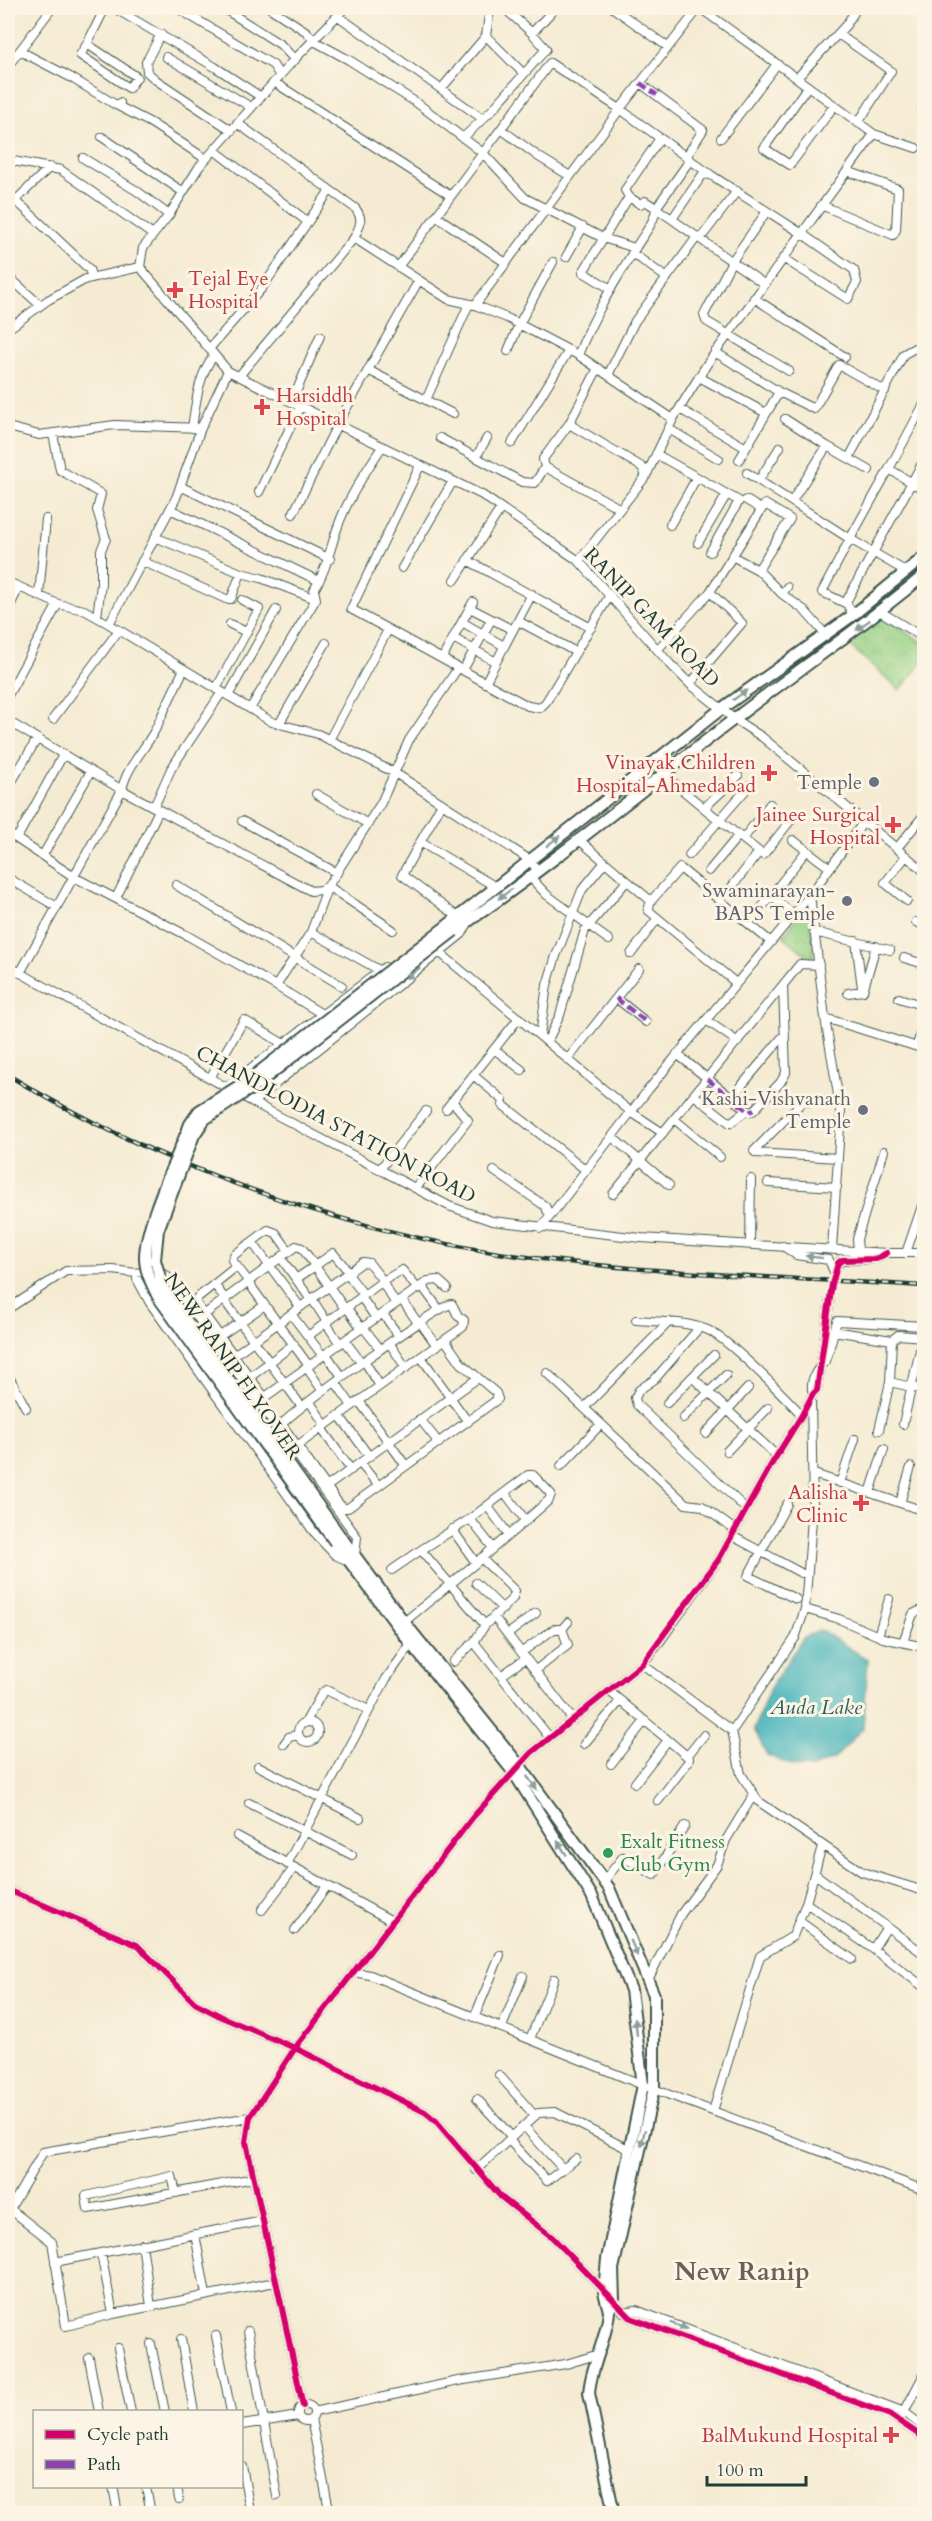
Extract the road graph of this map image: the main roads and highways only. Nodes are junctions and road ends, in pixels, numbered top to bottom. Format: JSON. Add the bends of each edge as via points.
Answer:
{"nodes":[{"id":1,"x":924,"y":557,"type":"edge"},
{"id":2,"x":924,"y":576,"type":"edge"},
{"id":3,"x":451,"y":928,"type":"junction"},
{"id":4,"x":352,"y":1558,"type":"junction"},
{"id":5,"x":517,"y":1769,"type":"junction"},
{"id":6,"x":649,"y":2086,"type":"junction"},
{"id":7,"x":609,"y":2311,"type":"junction"},
{"id":8,"x":614,"y":2514,"type":"edge"}],
"edges":[{"from":3,"to":1,"type":"main road","name":"NEW RANIP FLYOVER","one_way":true,"via":[[458,917],[721,709],[853,615]]},
{"from":2,"to":3,"type":"main road","name":"NEW RANIP FLYOVER","one_way":true,"via":[[471,920]]},
{"from":3,"to":4,"type":"main road","name":"NEW RANIP FLYOVER","bridge":true,"via":[[250,1079],[199,1112],[190,1124],[146,1246],[146,1268],[158,1297]]},
{"from":4,"to":5,"type":"main road"},
{"from":4,"to":5,"type":"main road","via":[[411,1644]]},
{"from":6,"to":5,"type":"main road","one_way":true,"via":[[631,1990],[592,1896]]},
{"from":5,"to":6,"type":"main road","one_way":true,"via":[[609,1888],[648,1980],[654,1995]]},
{"from":6,"to":7,"type":"main road","one_way":true},
{"from":6,"to":7,"type":"main road","via":[[630,2150],[607,2259],[604,2292]]},
{"from":7,"to":8,"type":"main road","via":[[608,2325],[590,2375],[589,2393]]}]}
